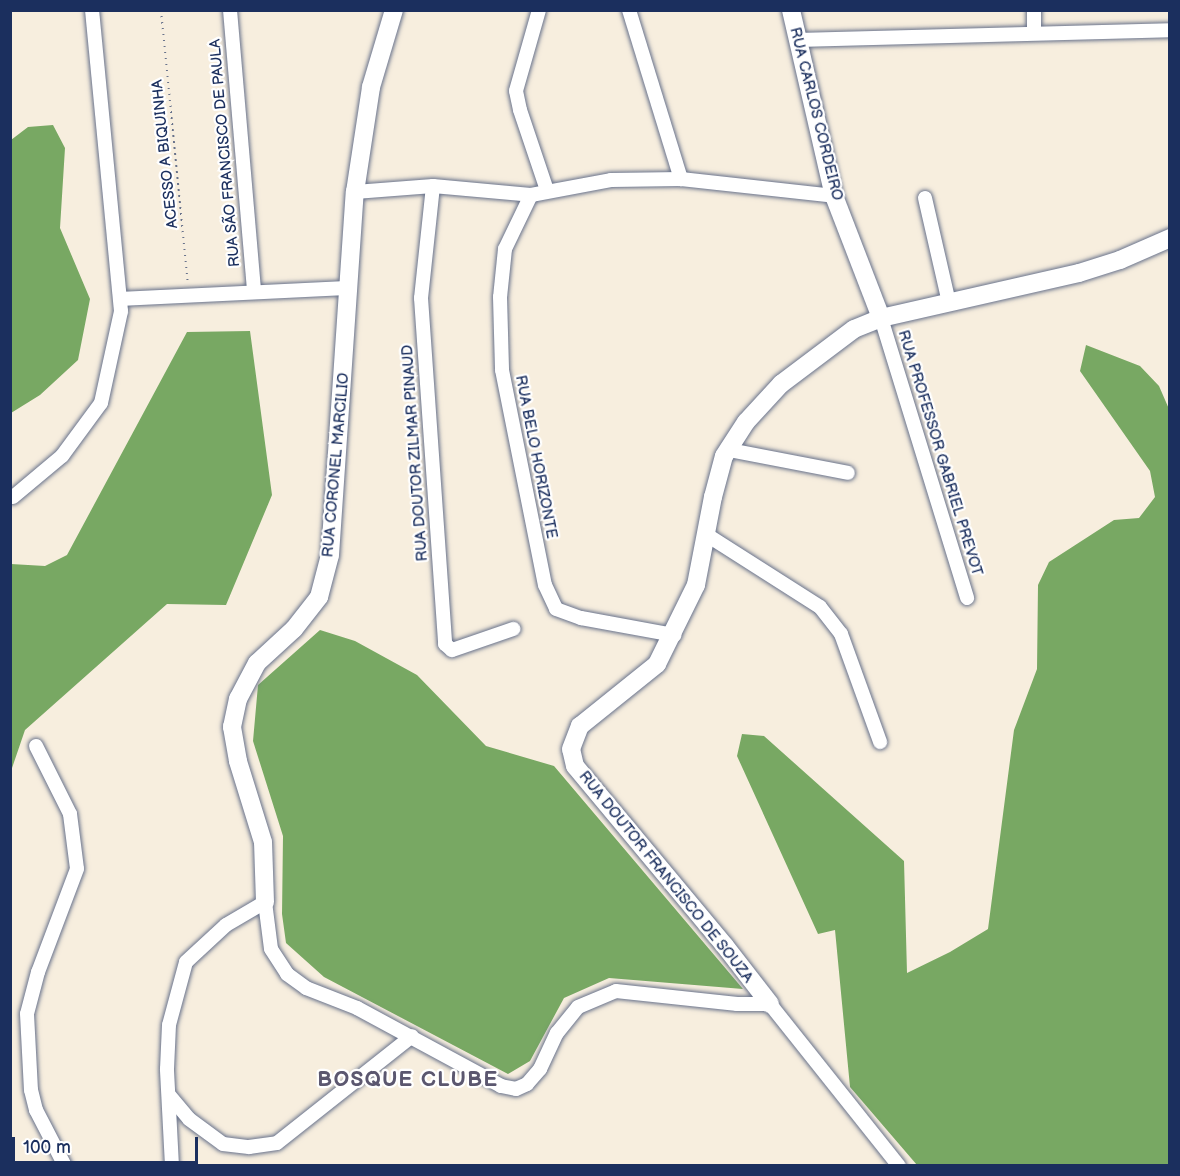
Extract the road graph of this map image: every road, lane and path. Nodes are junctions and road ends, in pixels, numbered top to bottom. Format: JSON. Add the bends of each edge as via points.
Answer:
{"nodes":[{"id":1,"x":92,"y":10,"type":"edge"},
{"id":2,"x":161,"y":10,"type":"edge"},
{"id":3,"x":230,"y":10,"type":"edge"},
{"id":4,"x":394,"y":10,"type":"edge"},
{"id":5,"x":538,"y":10,"type":"edge"},
{"id":6,"x":629,"y":10,"type":"edge"},
{"id":7,"x":791,"y":10,"type":"edge"},
{"id":8,"x":1034,"y":10,"type":"edge"},
{"id":9,"x":1170,"y":30,"type":"edge"},
{"id":10,"x":1034,"y":33,"type":"junction"},
{"id":11,"x":797,"y":40,"type":"junction"},
{"id":12,"x":681,"y":179,"type":"junction"},
{"id":13,"x":433,"y":186,"type":"junction"},
{"id":14,"x":547,"y":190,"type":"junction"},
{"id":15,"x":355,"y":192,"type":"junction"},
{"id":16,"x":531,"y":195,"type":"junction"},
{"id":17,"x":834,"y":196,"type":"junction"},
{"id":18,"x":925,"y":198,"type":"dead end"},
{"id":19,"x":1170,"y":238,"type":"edge"},
{"id":20,"x":350,"y":288,"type":"junction"},
{"id":21,"x":254,"y":292,"type":"junction"},
{"id":22,"x":190,"y":296,"type":"junction"},
{"id":23,"x":121,"y":299,"type":"junction"},
{"id":24,"x":949,"y":303,"type":"junction"},
{"id":25,"x":881,"y":318,"type":"junction"},
{"id":26,"x":729,"y":450,"type":"junction"},
{"id":27,"x":848,"y":472,"type":"dead end"},
{"id":28,"x":13,"y":497,"type":"dead end"},
{"id":29,"x":707,"y":535,"type":"junction"},
{"id":30,"x":967,"y":598,"type":"dead end"},
{"id":31,"x":513,"y":629,"type":"dead end"},
{"id":32,"x":674,"y":635,"type":"junction"},
{"id":33,"x":880,"y":742,"type":"dead end"},
{"id":34,"x":36,"y":746,"type":"dead end"},
{"id":35,"x":265,"y":902,"type":"junction"},
{"id":36,"x":770,"y":1004,"type":"junction"},
{"id":37,"x":412,"y":1036,"type":"junction"},
{"id":38,"x":169,"y":1095,"type":"junction"},
{"id":39,"x":65,"y":1166,"type":"edge"},
{"id":40,"x":172,"y":1166,"type":"edge"},
{"id":41,"x":899,"y":1166,"type":"edge"}],
"edges":[{"from":1,"to":23,"type":"street"},
{"from":2,"to":22,"type":"path","name":"ACESSO A BIQUINHA"},
{"from":3,"to":21,"type":"street","name":"RUA SÃO FRANCISCO DE PAULA"},
{"from":4,"to":15,"type":"street","name":"RUA CORONEL MARCILIO","via":[[371,87]]},
{"from":5,"to":14,"type":"street","via":[[516,91]]},
{"from":6,"to":12,"type":"street"},
{"from":7,"to":11,"type":"street","name":"RUA CARLOS CORDEIRO"},
{"from":8,"to":10,"type":"street"},
{"from":9,"to":10,"type":"street"},
{"from":10,"to":11,"type":"street"},
{"from":11,"to":17,"type":"street","name":"RUA CARLOS CORDEIRO"},
{"from":12,"to":14,"type":"street","via":[[611,180]]},
{"from":12,"to":17,"type":"street"},
{"from":13,"to":15,"type":"street"},
{"from":13,"to":16,"type":"street"},
{"from":13,"to":31,"type":"street","name":"RUA DOUTOR ZILMAR PINAUD","via":[[421,298],[445,644],[452,650]]},
{"from":14,"to":16,"type":"street"},
{"from":15,"to":20,"type":"street","name":"RUA CORONEL MARCILIO"},
{"from":16,"to":32,"type":"street","name":"RUA BELO HORIZONTE","via":[[504,249],[500,297],[502,370],[545,585],[556,609],[581,618]]},
{"from":17,"to":25,"type":"street","name":"RUA CARLOS CORDEIRO"},
{"from":18,"to":24,"type":"street"},
{"from":19,"to":24,"type":"street","name":"RUA DOUTOR FRANCISCO DE SOUZA","via":[[1079,273]]},
{"from":20,"to":21,"type":"street"},
{"from":20,"to":35,"type":"street","name":"RUA CORONEL MARCILIO","via":[[330,555],[319,597],[294,629],[257,663],[238,699],[232,727],[238,761],[263,842]]},
{"from":21,"to":22,"type":"street"},
{"from":22,"to":23,"type":"street"},
{"from":23,"to":28,"type":"street","via":[[101,403],[62,456]]},
{"from":24,"to":25,"type":"street","name":"RUA DOUTOR FRANCISCO DE SOUZA"},
{"from":25,"to":26,"type":"street","name":"RUA DOUTOR FRANCISCO DE SOUZA","via":[[854,329],[781,384],[746,422]]},
{"from":25,"to":30,"type":"street","name":"RUA PROFESSOR GABRIEL PREVOT"},
{"from":26,"to":27,"type":"street"},
{"from":26,"to":29,"type":"street","name":"RUA DOUTOR FRANCISCO DE SOUZA","via":[[713,497]]},
{"from":29,"to":32,"type":"street","name":"RUA DOUTOR FRANCISCO DE SOUZA","via":[[696,585]]},
{"from":29,"to":33,"type":"street","via":[[820,607],[841,634]]},
{"from":32,"to":36,"type":"street","name":"RUA DOUTOR FRANCISCO DE SOUZA","via":[[657,664],[580,726],[572,749],[575,766]]},
{"from":34,"to":39,"type":"street","via":[[70,814],[77,870],[38,972],[27,1014],[33,1100]]},
{"from":35,"to":37,"type":"street","name":"RUA CORONEL MARCILIO","via":[[271,949],[287,974],[306,988]]},
{"from":35,"to":38,"type":"street","via":[[226,924],[186,962],[170,1025]]},
{"from":36,"to":37,"type":"street","name":"RUA CORONEL MARCILIO","via":[[616,991],[578,1007],[557,1033],[540,1069],[527,1084],[516,1089],[501,1086]]},
{"from":36,"to":41,"type":"street","name":"RUA DOUTOR FRANCISCO DE SOUZA"},
{"from":37,"to":38,"type":"street","via":[[277,1143],[249,1147],[222,1144],[189,1119]]},
{"from":38,"to":40,"type":"street"}]}
